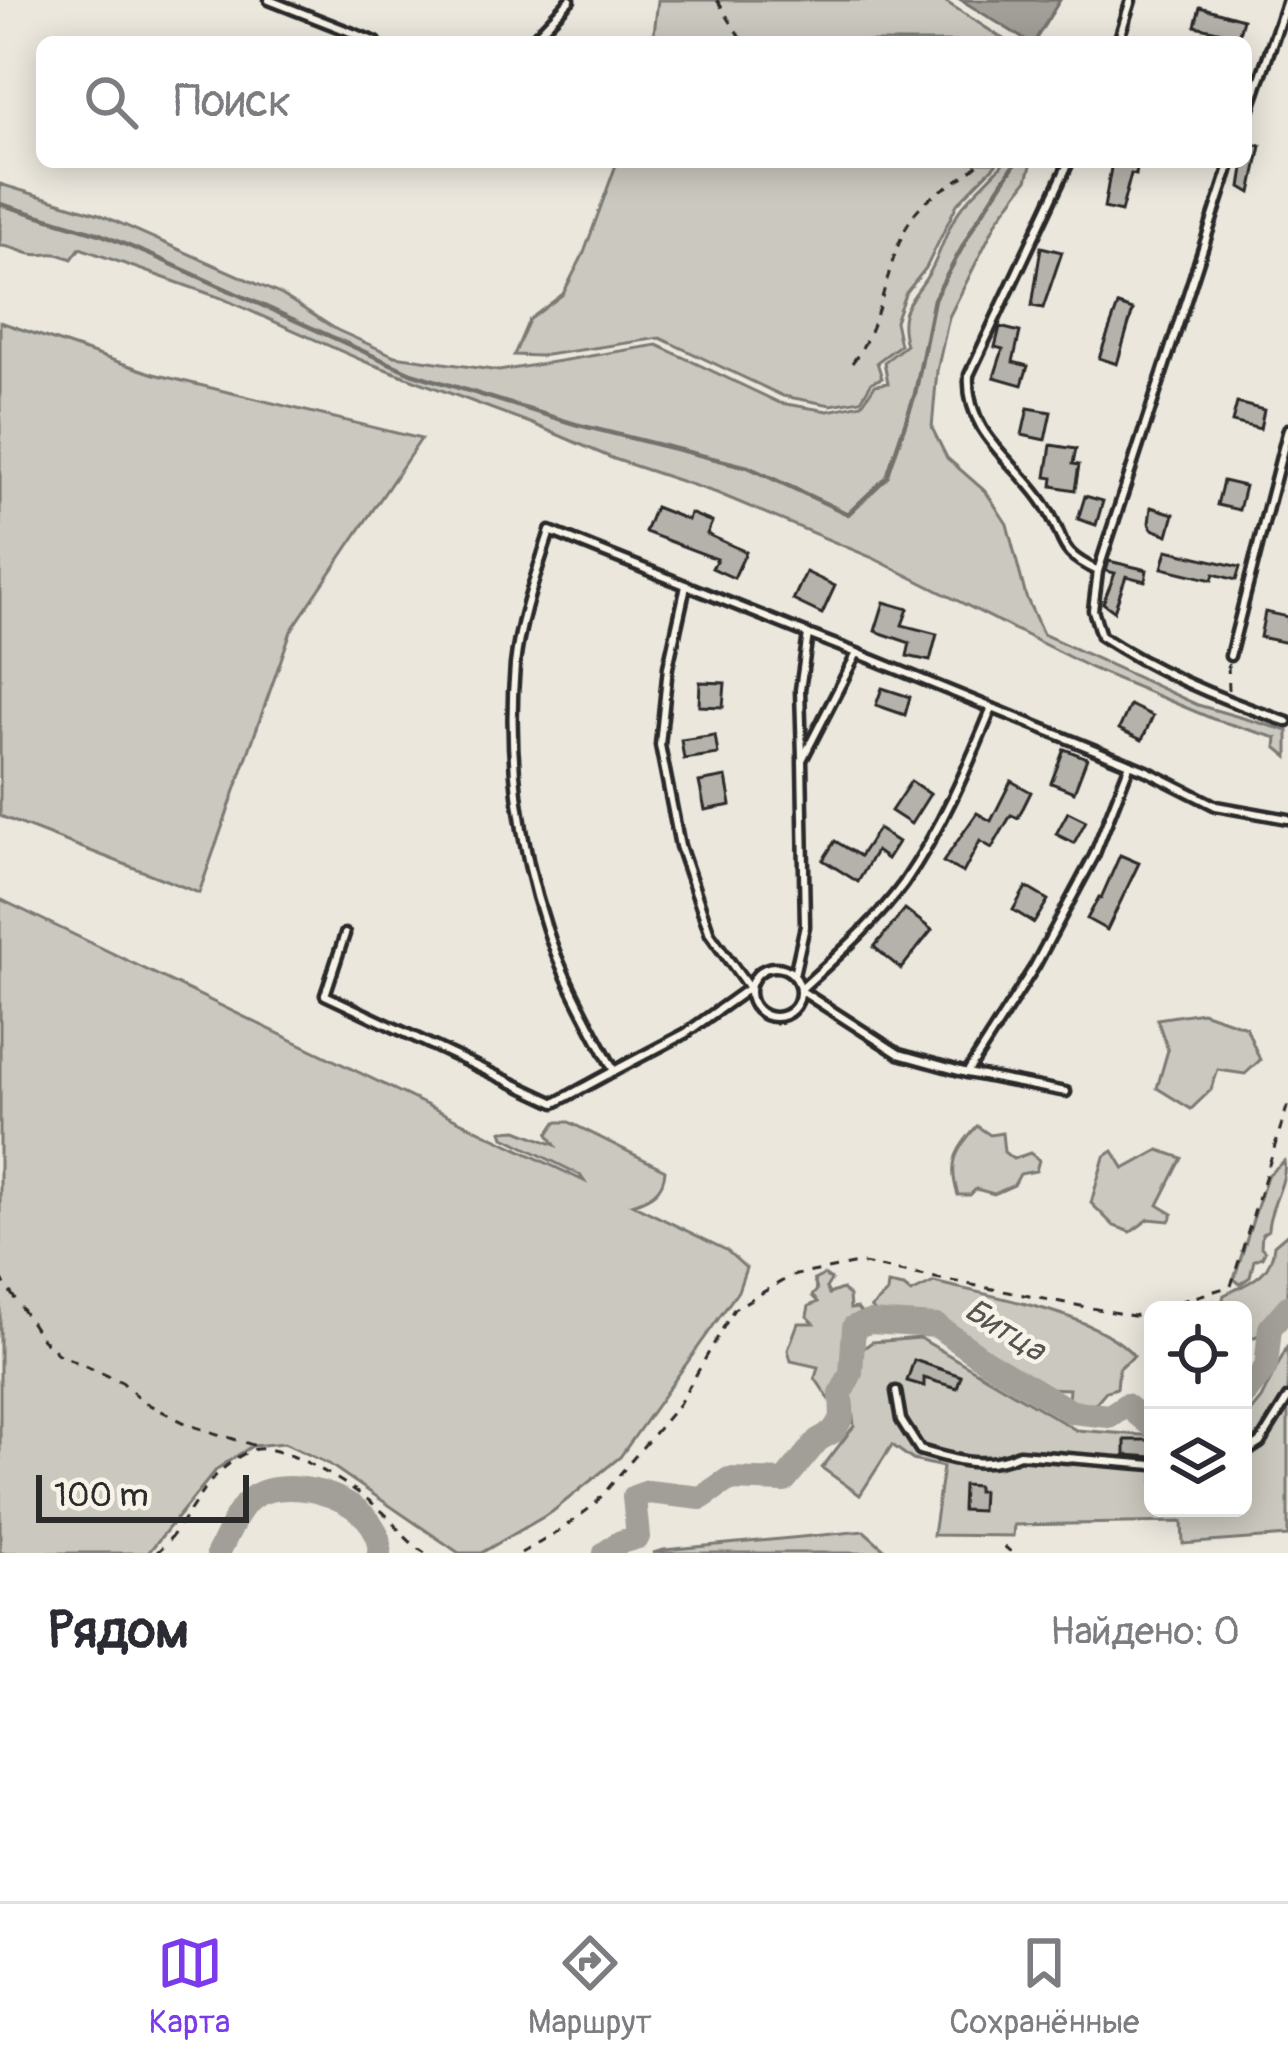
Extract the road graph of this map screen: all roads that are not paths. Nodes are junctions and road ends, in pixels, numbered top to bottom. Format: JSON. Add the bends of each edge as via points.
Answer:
{"nodes":[{"id":1,"x":269,"y":0,"type":"edge"},
{"id":2,"x":570,"y":0,"type":"edge"},
{"id":3,"x":1131,"y":0,"type":"edge"},
{"id":4,"x":1288,"y":0,"type":"edge"},
{"id":5,"x":361,"y":36,"type":"edge"},
{"id":6,"x":536,"y":36,"type":"edge"},
{"id":7,"x":1120,"y":36,"type":"edge"},
{"id":8,"x":1252,"y":103,"type":"edge"},
{"id":9,"x":1066,"y":168,"type":"edge"},
{"id":10,"x":1229,"y":168,"type":"edge"},
{"id":11,"x":1288,"y":429,"type":"edge"},
{"id":12,"x":1097,"y":571,"type":"junction"},
{"id":13,"x":686,"y":585,"type":"junction"},
{"id":14,"x":808,"y":634,"type":"junction"},
{"id":15,"x":857,"y":653,"type":"junction"},
{"id":16,"x":1230,"y":656,"type":"road end"},
{"id":17,"x":992,"y":708,"type":"junction"},
{"id":18,"x":1288,"y":722,"type":"edge"},
{"id":19,"x":802,"y":760,"type":"junction"},
{"id":20,"x":1130,"y":764,"type":"junction"},
{"id":21,"x":1288,"y":819,"type":"edge"},
{"id":22,"x":345,"y":934,"type":"dead end"},
{"id":23,"x":794,"y":975,"type":"junction"},
{"id":24,"x":749,"y":988,"type":"junction"},
{"id":25,"x":800,"y":990,"type":"junction"},
{"id":26,"x":614,"y":1071,"type":"junction"},
{"id":27,"x":967,"y":1073,"type":"junction"},
{"id":28,"x":1066,"y":1092,"type":"dead end"},
{"id":29,"x":896,"y":1391,"type":"dead end"},
{"id":30,"x":1288,"y":1398,"type":"edge"},
{"id":31,"x":1252,"y":1448,"type":"edge"},
{"id":32,"x":1144,"y":1464,"type":"edge"}],
"edges":[{"from":1,"to":5,"type":"lane"},
{"from":2,"to":6,"type":"lane"},
{"from":3,"to":7,"type":"lane"},
{"from":4,"to":8,"type":"lane"},
{"from":9,"to":12,"type":"lane","via":[[969,375],[968,394],[998,455],[1047,508],[1070,558]]},
{"from":10,"to":12,"type":"lane"},
{"from":11,"to":16,"type":"lane"},
{"from":12,"to":18,"type":"lane","via":[[1093,610],[1101,636],[1140,662]]},
{"from":13,"to":14,"type":"lane"},
{"from":13,"to":24,"type":"lane","via":[[660,745],[680,846],[710,934]]},
{"from":13,"to":26,"type":"lane","via":[[550,531],[515,664],[518,806],[547,929]]},
{"from":14,"to":15,"type":"lane"},
{"from":14,"to":19,"type":"lane"},
{"from":15,"to":17,"type":"lane"},
{"from":15,"to":19,"type":"lane"},
{"from":17,"to":20,"type":"lane"},
{"from":17,"to":25,"type":"lane","via":[[953,800],[903,884]]},
{"from":19,"to":23,"type":"lane","via":[[805,926]]},
{"from":20,"to":21,"type":"lane","via":[[1216,806]]},
{"from":20,"to":27,"type":"lane","via":[[1094,856]]},
{"from":22,"to":26,"type":"lane","via":[[325,995],[555,1103]]},
{"from":23,"to":24,"type":"lane","via":[[764,969]]},
{"from":23,"to":25,"type":"lane"},
{"from":24,"to":25,"type":"lane","via":[[758,1011],[773,1018],[796,1006]]},
{"from":24,"to":26,"type":"lane"},
{"from":25,"to":27,"type":"lane","via":[[898,1054]]},
{"from":27,"to":28,"type":"lane"},
{"from":29,"to":32,"type":"lane","via":[[920,1450],[953,1460],[1002,1462],[1019,1454]]},
{"from":30,"to":31,"type":"lane"}]}
